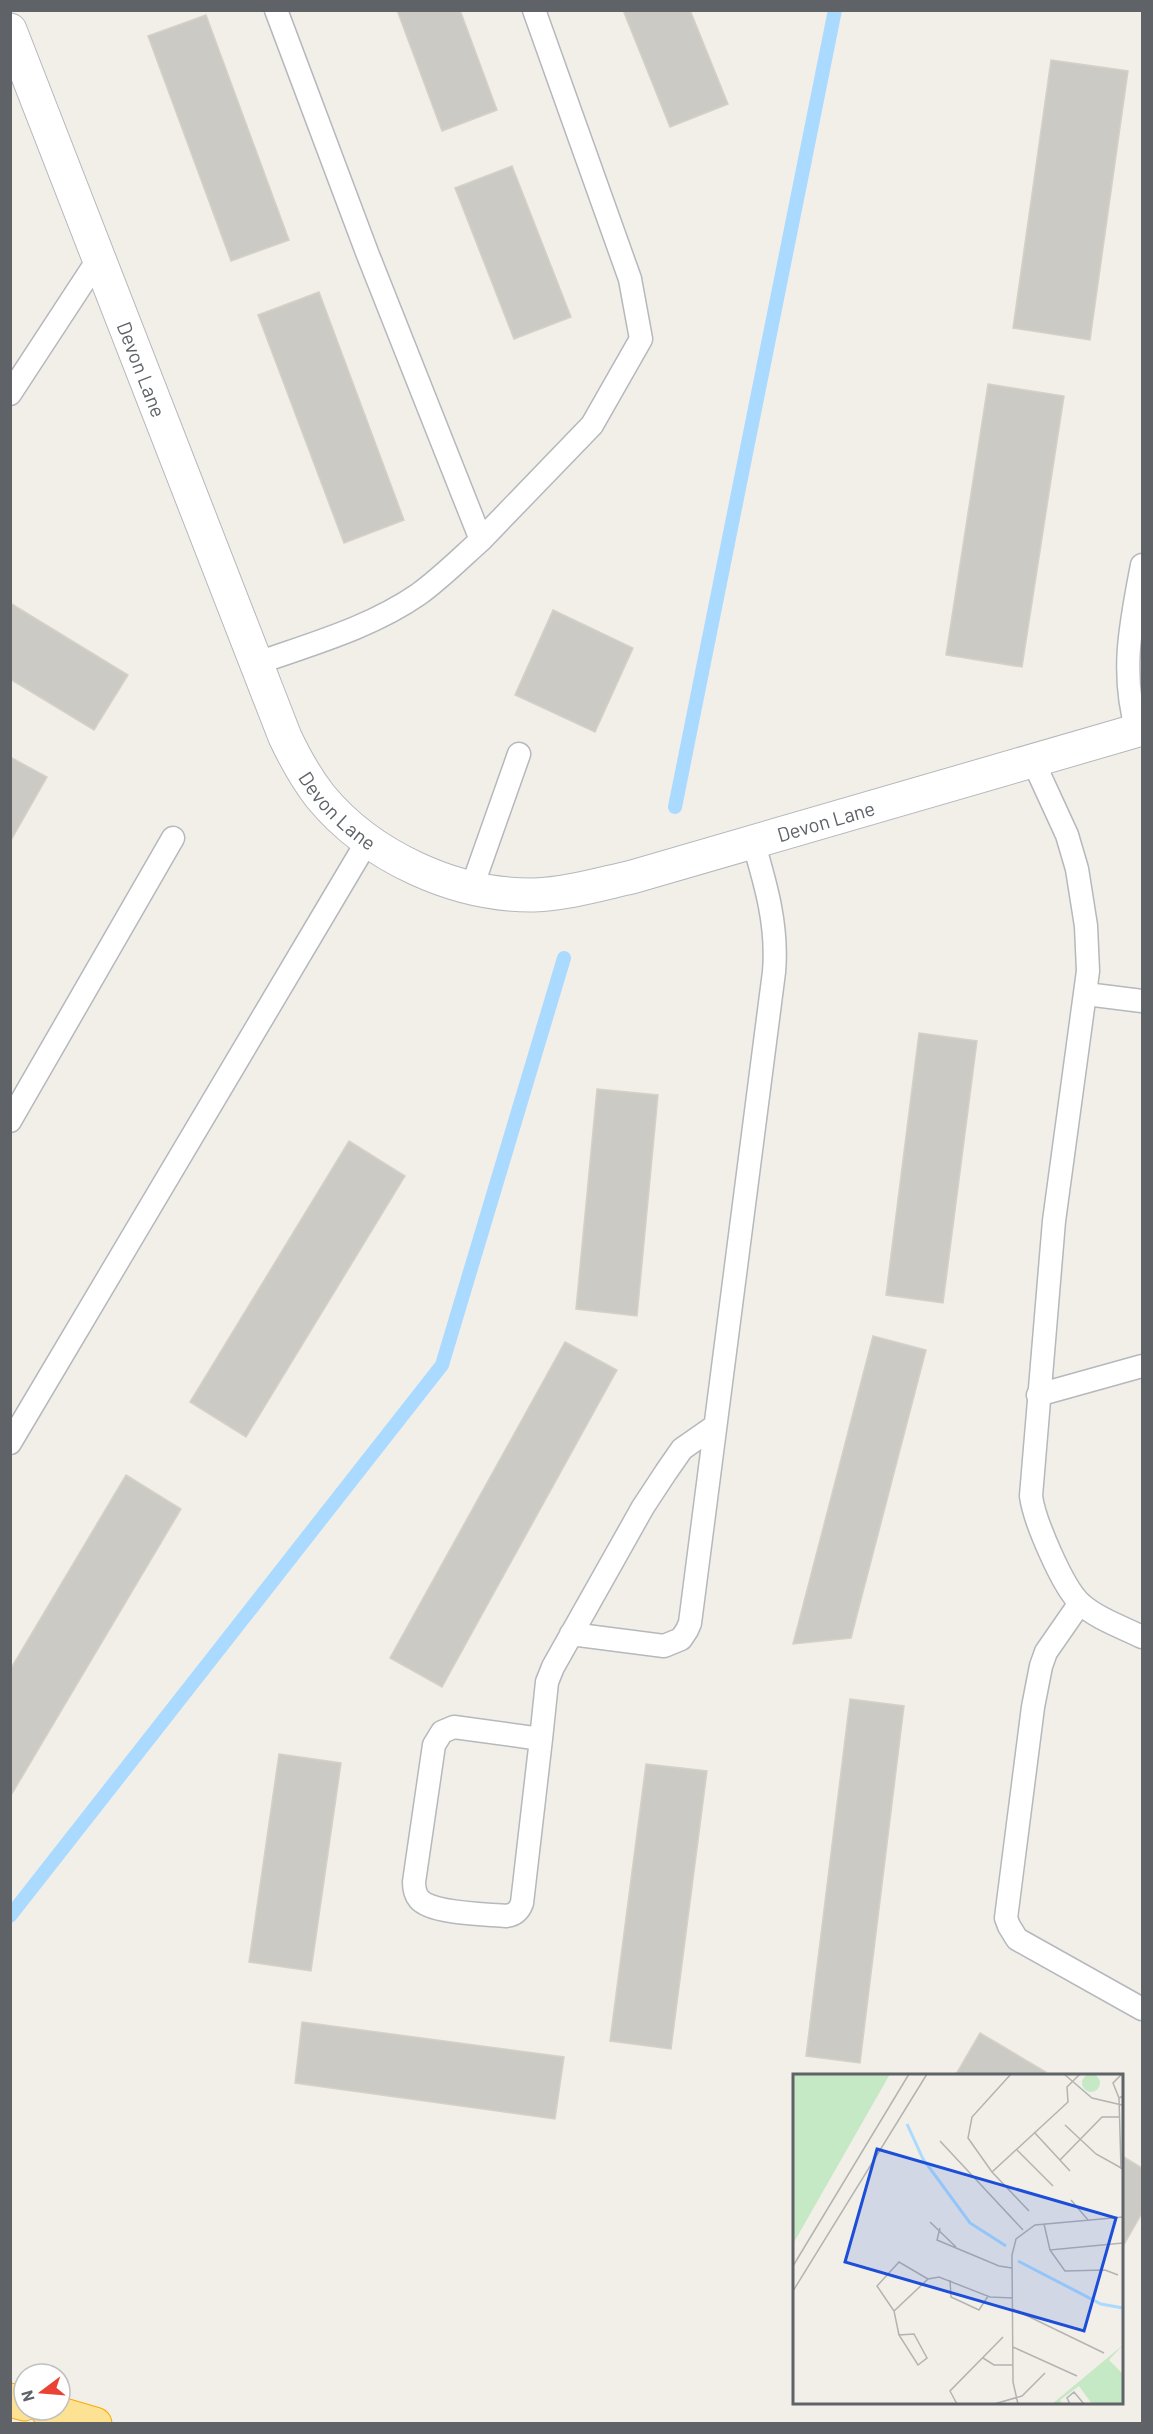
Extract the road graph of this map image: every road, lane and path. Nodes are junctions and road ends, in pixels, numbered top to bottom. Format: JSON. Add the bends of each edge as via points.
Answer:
{"nodes":[{"id":1,"x":276,"y":10,"type":"edge"},
{"id":2,"x":534,"y":10,"type":"edge"},
{"id":3,"x":10,"y":30,"type":"edge"},
{"id":4,"x":99,"y":258,"type":"junction"},
{"id":5,"x":10,"y":394,"type":"edge"},
{"id":6,"x":481,"y":540,"type":"junction"},
{"id":7,"x":1143,"y":565,"type":"edge"},
{"id":8,"x":255,"y":664,"type":"junction"},
{"id":9,"x":1140,"y":730,"type":"edge"},
{"id":10,"x":519,"y":754,"type":"dead end"},
{"id":11,"x":1033,"y":761,"type":"junction"},
{"id":12,"x":173,"y":838,"type":"dead end"},
{"id":13,"x":368,"y":840,"type":"junction"},
{"id":14,"x":753,"y":841,"type":"junction"},
{"id":15,"x":472,"y":887,"type":"junction"},
{"id":16,"x":1086,"y":994,"type":"junction"},
{"id":17,"x":1143,"y":1001,"type":"edge"},
{"id":18,"x":10,"y":1121,"type":"edge"},
{"id":19,"x":1143,"y":1366,"type":"edge"},
{"id":20,"x":1038,"y":1395,"type":"junction"},
{"id":21,"x":715,"y":1426,"type":"junction"},
{"id":22,"x":10,"y":1443,"type":"edge"},
{"id":23,"x":1080,"y":1603,"type":"junction"},
{"id":24,"x":572,"y":1634,"type":"junction"},
{"id":25,"x":1143,"y":1636,"type":"edge"},
{"id":26,"x":541,"y":1739,"type":"junction"},
{"id":27,"x":1143,"y":2009,"type":"edge"},
{"id":28,"x":72,"y":2417,"type":"edge"},
{"id":29,"x":95,"y":2424,"type":"edge"}],
"edges":[{"from":1,"to":6,"type":"lane"},
{"from":2,"to":6,"type":"lane","via":[[630,279],[641,339],[592,425]]},
{"from":3,"to":4,"type":"street","name":"Devon Lane"},
{"from":4,"to":5,"type":"lane"},
{"from":4,"to":8,"type":"street","name":"Devon Lane"},
{"from":6,"to":8,"type":"lane","via":[[420,593],[390,611],[353,629]]},
{"from":7,"to":9,"type":"lane","via":[[1129,633],[1127,674],[1130,705]]},
{"from":8,"to":13,"type":"street","name":"Devon Lane","via":[[288,743],[310,783],[333,810]]},
{"from":9,"to":11,"type":"street","name":"Devon Lane"},
{"from":10,"to":15,"type":"lane"},
{"from":11,"to":14,"type":"street","name":"Devon Lane"},
{"from":11,"to":16,"type":"lane","via":[[1067,835],[1077,869],[1086,926]]},
{"from":12,"to":18,"type":"lane"},
{"from":13,"to":15,"type":"street","name":"Devon Lane","via":[[404,862]]},
{"from":13,"to":22,"type":"lane"},
{"from":14,"to":15,"type":"street","name":"Devon Lane","via":[[632,877],[569,891],[534,895]]},
{"from":14,"to":21,"type":"lane","via":[[770,900],[775,962]]},
{"from":16,"to":17,"type":"lane"},
{"from":16,"to":20,"type":"lane","via":[[1054,1221]]},
{"from":19,"to":20,"type":"lane"},
{"from":20,"to":23,"type":"lane","via":[[1030,1485],[1032,1507],[1066,1585]]},
{"from":21,"to":24,"type":"lane","via":[[682,1449],[672,1463]]},
{"from":21,"to":24,"type":"lane","via":[[687,1630],[675,1643],[664,1646]]},
{"from":23,"to":25,"type":"lane"},
{"from":23,"to":27,"type":"lane","via":[[1046,1652],[1041,1666],[1006,1918],[1017,1939]]},
{"from":24,"to":26,"type":"lane","via":[[547,1682]]},
{"from":26,"to":26,"type":"lane","via":[[519,1910],[506,1916],[426,1905],[418,1898],[414,1882],[436,1739],[453,1727]]},
{"from":28,"to":29,"type":"highway"}]}
